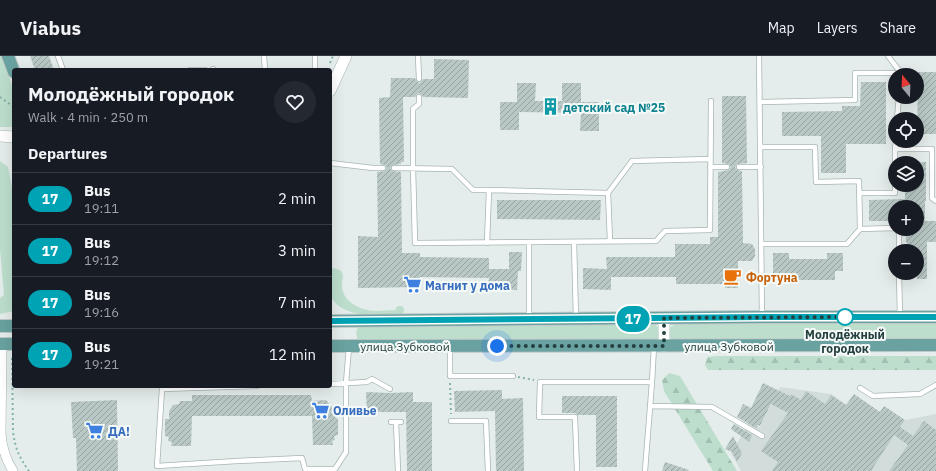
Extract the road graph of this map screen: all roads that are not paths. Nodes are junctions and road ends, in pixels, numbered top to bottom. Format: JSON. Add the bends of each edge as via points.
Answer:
{"nodes":[{"id":1,"x":8,"y":56,"type":"edge"},
{"id":2,"x":58,"y":56,"type":"edge"},
{"id":3,"x":264,"y":56,"type":"edge"},
{"id":4,"x":315,"y":56,"type":"edge"},
{"id":5,"x":346,"y":56,"type":"edge"},
{"id":6,"x":418,"y":56,"type":"edge"},
{"id":7,"x":760,"y":56,"type":"edge"},
{"id":8,"x":888,"y":56,"type":"edge"},
{"id":9,"x":12,"y":68,"type":"edge"},
{"id":10,"x":62,"y":68,"type":"edge"},
{"id":11,"x":265,"y":68,"type":"edge"},
{"id":12,"x":315,"y":68,"type":"edge"},
{"id":13,"x":897,"y":68,"type":"edge"},
{"id":14,"x":888,"y":74,"type":"edge"},
{"id":15,"x":333,"y":78,"type":"edge"},
{"id":16,"x":419,"y":79,"type":"dead end"},
{"id":17,"x":419,"y":97,"type":"dead end"},
{"id":18,"x":711,"y":101,"type":"dead end"},
{"id":19,"x":760,"y":102,"type":"junction"},
{"id":20,"x":0,"y":136,"type":"edge"},
{"id":21,"x":12,"y":137,"type":"edge"},
{"id":22,"x":761,"y":147,"type":"junction"},
{"id":23,"x":895,"y":149,"type":"joint"},
{"id":24,"x":895,"y":156,"type":"edge"},
{"id":25,"x":710,"y":159,"type":"junction"},
{"id":26,"x":332,"y":163,"type":"edge"},
{"id":27,"x":710,"y":167,"type":"junction"},
{"id":28,"x":727,"y":167,"type":"dead end"},
{"id":29,"x":739,"y":167,"type":"dead end"},
{"id":30,"x":761,"y":167,"type":"junction"},
{"id":31,"x":384,"y":168,"type":"dead end"},
{"id":32,"x":394,"y":168,"type":"dead end"},
{"id":33,"x":413,"y":168,"type":"junction"},
{"id":34,"x":489,"y":190,"type":"junction"},
{"id":35,"x":895,"y":192,"type":"edge"},
{"id":36,"x":608,"y":193,"type":"junction"},
{"id":37,"x":860,"y":193,"type":"junction"},
{"id":38,"x":936,"y":201,"type":"edge"},
{"id":39,"x":860,"y":229,"type":"junction"},
{"id":40,"x":888,"y":229,"type":"edge"},
{"id":41,"x":610,"y":241,"type":"junction"},
{"id":42,"x":529,"y":242,"type":"junction"},
{"id":43,"x":574,"y":242,"type":"junction"},
{"id":44,"x":488,"y":243,"type":"junction"},
{"id":45,"x":762,"y":244,"type":"junction"},
{"id":46,"x":899,"y":280,"type":"edge"},
{"id":47,"x":762,"y":317,"type":"junction"},
{"id":48,"x":900,"y":317,"type":"junction"},
{"id":49,"x":936,"y":317,"type":"edge"},
{"id":50,"x":664,"y":318,"type":"junction"},
{"id":51,"x":576,"y":319,"type":"junction"},
{"id":52,"x":529,"y":320,"type":"junction"},
{"id":53,"x":332,"y":322,"type":"edge"},
{"id":54,"x":0,"y":326,"type":"edge"},
{"id":55,"x":12,"y":326,"type":"edge"},
{"id":56,"x":936,"y":345,"type":"edge"},
{"id":57,"x":7,"y":346,"type":"edge"},
{"id":58,"x":332,"y":346,"type":"edge"},
{"id":59,"x":349,"y":346,"type":"junction"},
{"id":60,"x":450,"y":346,"type":"junction"},
{"id":61,"x":659,"y":346,"type":"junction"},
{"id":62,"x":513,"y":376,"type":"road end"},
{"id":63,"x":652,"y":382,"type":"junction"},
{"id":64,"x":346,"y":383,"type":"junction"},
{"id":65,"x":332,"y":384,"type":"edge"},
{"id":66,"x":936,"y":385,"type":"edge"},
{"id":67,"x":162,"y":388,"type":"edge"},
{"id":68,"x":860,"y":388,"type":"dead end"},
{"id":69,"x":390,"y":389,"type":"dead end"},
{"id":70,"x":651,"y":406,"type":"junction"},
{"id":71,"x":451,"y":421,"type":"road end"},
{"id":72,"x":396,"y":422,"type":"dead end"},
{"id":73,"x":762,"y":436,"type":"dead end"},
{"id":74,"x":13,"y":471,"type":"edge"},
{"id":75,"x":398,"y":471,"type":"edge"},
{"id":76,"x":488,"y":471,"type":"edge"},
{"id":77,"x":577,"y":471,"type":"edge"},
{"id":78,"x":645,"y":471,"type":"edge"}],
"edges":[{"from":1,"to":9,"type":"main road"},
{"from":2,"to":10,"type":"lane"},
{"from":3,"to":11,"type":"lane"},
{"from":4,"to":12,"type":"lane"},
{"from":5,"to":15,"type":"street"},
{"from":6,"to":16,"type":"lane"},
{"from":7,"to":19,"type":"lane"},
{"from":8,"to":13,"type":"lane"},
{"from":14,"to":19,"type":"lane","via":[[855,73],[855,100]]},
{"from":17,"to":33,"type":"lane","via":[[419,104],[413,109]]},
{"from":18,"to":25,"type":"lane"},
{"from":19,"to":22,"type":"lane"},
{"from":20,"to":21,"type":"street"},
{"from":22,"to":30,"type":"lane"},
{"from":22,"to":37,"type":"lane","via":[[815,147],[816,182],[860,181]]},
{"from":23,"to":24,"type":"lane"},
{"from":23,"to":38,"type":"lane","via":[[932,149],[932,198]]},
{"from":25,"to":27,"type":"lane"},
{"from":25,"to":36,"type":"lane","via":[[632,161]]},
{"from":26,"to":31,"type":"lane"},
{"from":27,"to":28,"type":"lane"},
{"from":27,"to":41,"type":"lane","via":[[710,230],[665,231],[656,241]]},
{"from":29,"to":30,"type":"lane"},
{"from":30,"to":45,"type":"lane"},
{"from":32,"to":33,"type":"lane"},
{"from":33,"to":34,"type":"lane","via":[[452,169],[473,190]]},
{"from":33,"to":44,"type":"lane","via":[[415,243]]},
{"from":34,"to":36,"type":"lane"},
{"from":34,"to":44,"type":"lane"},
{"from":35,"to":37,"type":"lane"},
{"from":36,"to":41,"type":"lane"},
{"from":37,"to":39,"type":"lane"},
{"from":39,"to":40,"type":"lane"},
{"from":39,"to":45,"type":"lane","via":[[847,244]]},
{"from":41,"to":43,"type":"lane"},
{"from":42,"to":43,"type":"lane"},
{"from":42,"to":44,"type":"lane"},
{"from":42,"to":52,"type":"lane"},
{"from":43,"to":51,"type":"lane"},
{"from":45,"to":47,"type":"lane"},
{"from":46,"to":48,"type":"lane"},
{"from":47,"to":48,"type":"main road","name":"улица Зубковой"},
{"from":47,"to":50,"type":"main road","name":"улица Зубковой"},
{"from":48,"to":49,"type":"main road","name":"улица Зубковой"},
{"from":50,"to":51,"type":"main road","name":"улица Зубковой"},
{"from":50,"to":61,"type":"street"},
{"from":51,"to":52,"type":"main road","name":"улица Зубковой"},
{"from":52,"to":53,"type":"main road","name":"улица Зубковой"},
{"from":54,"to":55,"type":"main road"},
{"from":56,"to":61,"type":"main road","name":"улица Зубковой"},
{"from":57,"to":74,"type":"street","via":[[1,434],[2,444]]},
{"from":58,"to":59,"type":"main road","name":"улица Зубковой"},
{"from":59,"to":60,"type":"main road","name":"улица Зубковой"},
{"from":59,"to":64,"type":"lane"},
{"from":60,"to":61,"type":"main road","name":"улица Зубковой"},
{"from":60,"to":62,"type":"lane","via":[[450,376]]},
{"from":61,"to":63,"type":"lane"},
{"from":63,"to":70,"type":"lane"},
{"from":63,"to":77,"type":"lane","via":[[540,382],[539,417],[575,417]]},
{"from":64,"to":65,"type":"lane"},
{"from":64,"to":67,"type":"lane","via":[[346,452],[335,469],[305,469],[302,458],[157,466]]},
{"from":64,"to":69,"type":"lane","via":[[367,382],[372,378]]},
{"from":66,"to":68,"type":"lane","via":[[920,394],[873,396]]},
{"from":70,"to":73,"type":"lane","via":[[712,407]]},
{"from":70,"to":78,"type":"lane"},
{"from":71,"to":76,"type":"lane","via":[[486,421]]},
{"from":72,"to":75,"type":"lane"}]}
